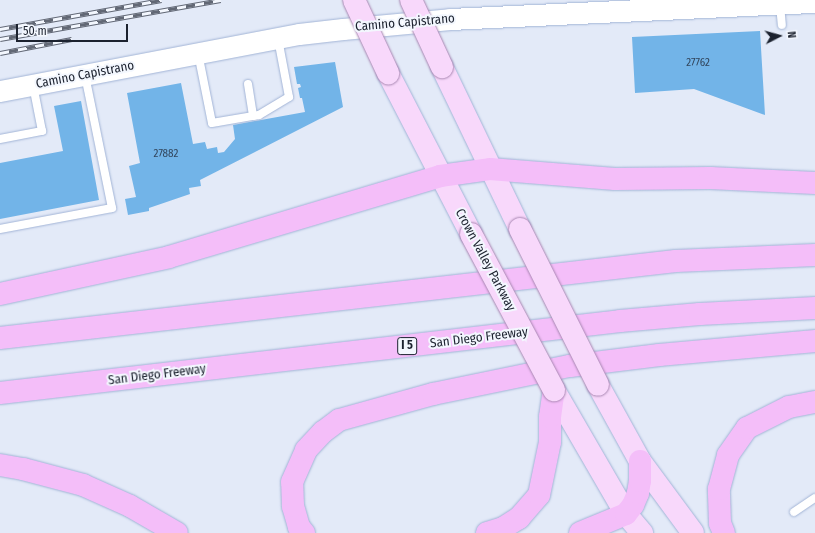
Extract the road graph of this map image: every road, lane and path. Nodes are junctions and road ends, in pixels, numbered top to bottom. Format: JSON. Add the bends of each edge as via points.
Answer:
{"nodes":[{"id":1,"x":354,"y":0,"type":"edge"},
{"id":2,"x":411,"y":0,"type":"edge"},
{"id":3,"x":815,"y":2,"type":"edge"},
{"id":4,"x":780,"y":3,"type":"junction"},
{"id":5,"x":782,"y":25,"type":"dead end"},
{"id":6,"x":278,"y":38,"type":"junction"},
{"id":7,"x":198,"y":54,"type":"junction"},
{"id":8,"x":85,"y":75,"type":"junction"},
{"id":9,"x":248,"y":84,"type":"dead end"},
{"id":10,"x":33,"y":85,"type":"junction"},
{"id":11,"x":0,"y":91,"type":"edge"},
{"id":12,"x":253,"y":116,"type":"junction"},
{"id":13,"x":0,"y":139,"type":"edge"},
{"id":14,"x":490,"y":170,"type":"junction"},
{"id":15,"x":440,"y":176,"type":"junction"},
{"id":16,"x":815,"y":183,"type":"edge"},
{"id":17,"x":0,"y":229,"type":"edge"},
{"id":18,"x":815,"y":254,"type":"edge"},
{"id":19,"x":0,"y":294,"type":"edge"},
{"id":20,"x":815,"y":308,"type":"edge"},
{"id":21,"x":0,"y":338,"type":"edge"},
{"id":22,"x":815,"y":341,"type":"edge"},
{"id":23,"x":554,"y":390,"type":"junction"},
{"id":24,"x":0,"y":393,"type":"edge"},
{"id":25,"x":815,"y":402,"type":"edge"},
{"id":26,"x":640,"y":461,"type":"junction"},
{"id":27,"x":0,"y":465,"type":"edge"},
{"id":28,"x":815,"y":498,"type":"edge"},
{"id":29,"x":794,"y":512,"type":"dead end"},
{"id":30,"x":626,"y":514,"type":"junction"},
{"id":31,"x":177,"y":533,"type":"edge"},
{"id":32,"x":304,"y":533,"type":"edge"},
{"id":33,"x":487,"y":533,"type":"edge"},
{"id":34,"x":580,"y":533,"type":"edge"},
{"id":35,"x":642,"y":533,"type":"edge"},
{"id":36,"x":693,"y":533,"type":"edge"},
{"id":37,"x":724,"y":533,"type":"edge"}],
"edges":[{"from":1,"to":15,"type":"main road","name":"Crown Valley Parkway","bridge":true},
{"from":2,"to":14,"type":"main road","bridge":true},
{"from":3,"to":4,"type":"street","name":"Camino Capistrano"},
{"from":4,"to":5,"type":"lane"},
{"from":4,"to":6,"type":"street","name":"Camino Capistrano","via":[[450,19]]},
{"from":6,"to":7,"type":"street","name":"Camino Capistrano"},
{"from":6,"to":12,"type":"lane","via":[[289,97]]},
{"from":7,"to":8,"type":"street","name":"Camino Capistrano"},
{"from":7,"to":12,"type":"lane","via":[[212,123]]},
{"from":8,"to":10,"type":"street","name":"Camino Capistrano"},
{"from":8,"to":17,"type":"lane","via":[[112,208]]},
{"from":9,"to":12,"type":"lane"},
{"from":10,"to":11,"type":"street","name":"Camino Capistrano"},
{"from":10,"to":13,"type":"lane","via":[[42,131]]},
{"from":14,"to":15,"type":"highway"},
{"from":14,"to":16,"type":"highway","via":[[615,179],[710,178]]},
{"from":14,"to":26,"type":"main road","bridge":true,"via":[[598,385]]},
{"from":15,"to":19,"type":"highway","via":[[169,257]]},
{"from":15,"to":23,"type":"main road","name":"Crown Valley Parkway","bridge":true},
{"from":18,"to":21,"type":"highway","via":[[668,262]]},
{"from":20,"to":24,"type":"highway","name":"San Diego Freeway","number":"I 5","via":[[620,321]]},
{"from":22,"to":32,"type":"highway","via":[[570,366],[433,394],[339,420],[306,450],[292,482],[293,506],[299,527]]},
{"from":23,"to":30,"type":"main road","name":"Crown Valley Parkway"},
{"from":23,"to":33,"type":"highway","via":[[550,442],[539,495],[519,518],[503,528]]},
{"from":25,"to":37,"type":"highway","via":[[789,407],[747,428],[728,455],[719,489],[720,523]]},
{"from":26,"to":30,"type":"highway","via":[[638,494]]},
{"from":26,"to":36,"type":"main road"},
{"from":27,"to":31,"type":"highway","via":[[83,485],[130,506]]},
{"from":28,"to":29,"type":"lane"},
{"from":30,"to":34,"type":"highway"},
{"from":30,"to":35,"type":"main road","name":"Crown Valley Parkway"}]}
